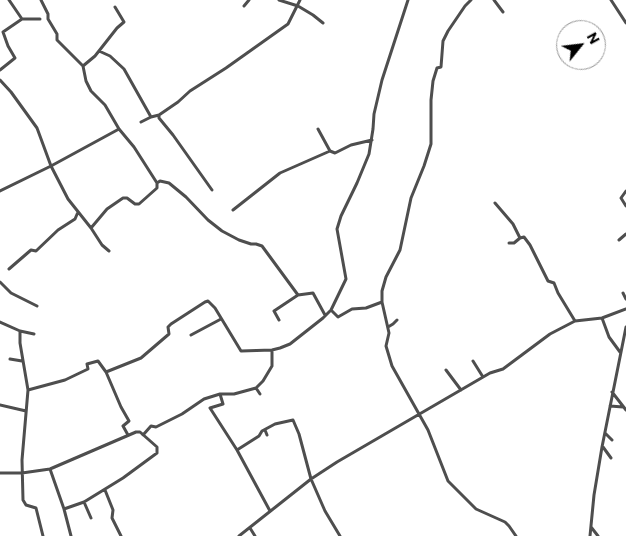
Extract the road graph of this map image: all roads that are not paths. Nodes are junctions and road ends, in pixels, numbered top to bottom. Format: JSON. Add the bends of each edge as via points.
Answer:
{"nodes":[{"id":1,"x":9,"y":0,"type":"edge"},
{"id":2,"x":41,"y":0,"type":"edge"},
{"id":3,"x":249,"y":0,"type":"edge"},
{"id":4,"x":279,"y":0,"type":"edge"},
{"id":5,"x":300,"y":0,"type":"edge"},
{"id":6,"x":408,"y":0,"type":"edge"},
{"id":7,"x":472,"y":0,"type":"edge"},
{"id":8,"x":494,"y":0,"type":"edge"},
{"id":9,"x":611,"y":0,"type":"edge"},
{"id":10,"x":244,"y":6,"type":"dead end"},
{"id":11,"x":298,"y":6,"type":"junction"},
{"id":12,"x":115,"y":7,"type":"dead end"},
{"id":13,"x":503,"y":12,"type":"dead end"},
{"id":14,"x":40,"y":19,"type":"dead end"},
{"id":15,"x":22,"y":20,"type":"junction"},
{"id":16,"x":626,"y":23,"type":"edge"},
{"id":17,"x":322,"y":24,"type":"dead end"},
{"id":18,"x":4,"y":34,"type":"junction"},
{"id":19,"x":0,"y":36,"type":"edge"},
{"id":20,"x":99,"y":51,"type":"junction"},
{"id":21,"x":83,"y":66,"type":"junction"},
{"id":22,"x":0,"y":70,"type":"edge"},
{"id":23,"x":0,"y":80,"type":"edge"},
{"id":24,"x":159,"y":115,"type":"junction"},
{"id":25,"x":150,"y":117,"type":"junction"},
{"id":26,"x":141,"y":122,"type":"dead end"},
{"id":27,"x":318,"y":128,"type":"dead end"},
{"id":28,"x":119,"y":129,"type":"junction"},
{"id":29,"x":372,"y":140,"type":"junction"},
{"id":30,"x":330,"y":151,"type":"junction"},
{"id":31,"x":51,"y":166,"type":"junction"},
{"id":32,"x":156,"y":183,"type":"junction"},
{"id":33,"x":212,"y":190,"type":"dead end"},
{"id":34,"x":0,"y":191,"type":"edge"},
{"id":35,"x":626,"y":191,"type":"edge"},
{"id":36,"x":495,"y":203,"type":"dead end"},
{"id":37,"x":626,"y":206,"type":"edge"},
{"id":38,"x":233,"y":210,"type":"dead end"},
{"id":39,"x":78,"y":212,"type":"junction"},
{"id":40,"x":91,"y":228,"type":"junction"},
{"id":41,"x":626,"y":234,"type":"edge"},
{"id":42,"x":520,"y":238,"type":"junction"},
{"id":43,"x":619,"y":240,"type":"dead end"},
{"id":44,"x":510,"y":243,"type":"dead end"},
{"id":45,"x":109,"y":251,"type":"dead end"},
{"id":46,"x":9,"y":269,"type":"dead end"},
{"id":47,"x":0,"y":282,"type":"edge"},
{"id":48,"x":623,"y":293,"type":"dead end"},
{"id":49,"x":298,"y":295,"type":"junction"},
{"id":50,"x":626,"y":299,"type":"edge"},
{"id":51,"x":382,"y":302,"type":"junction"},
{"id":52,"x":36,"y":306,"type":"dead end"},
{"id":53,"x":626,"y":309,"type":"edge"},
{"id":54,"x":331,"y":310,"type":"junction"},
{"id":55,"x":325,"y":315,"type":"junction"},
{"id":56,"x":221,"y":318,"type":"junction"},
{"id":57,"x":602,"y":318,"type":"junction"},
{"id":58,"x":279,"y":320,"type":"dead end"},
{"id":59,"x":397,"y":320,"type":"dead end"},
{"id":60,"x":575,"y":321,"type":"junction"},
{"id":61,"x":0,"y":322,"type":"edge"},
{"id":62,"x":388,"y":327,"type":"junction"},
{"id":63,"x":626,"y":327,"type":"edge"},
{"id":64,"x":20,"y":331,"type":"junction"},
{"id":65,"x":34,"y":334,"type":"dead end"},
{"id":66,"x":191,"y":335,"type":"dead end"},
{"id":67,"x":272,"y":350,"type":"junction"},
{"id":68,"x":620,"y":352,"type":"junction"},
{"id":69,"x":10,"y":360,"type":"dead end"},
{"id":70,"x":22,"y":361,"type":"junction"},
{"id":71,"x":473,"y":361,"type":"dead end"},
{"id":72,"x":446,"y":370,"type":"dead end"},
{"id":73,"x":106,"y":372,"type":"junction"},
{"id":74,"x":483,"y":377,"type":"junction"},
{"id":75,"x":256,"y":388,"type":"junction"},
{"id":76,"x":28,"y":390,"type":"junction"},
{"id":77,"x":461,"y":390,"type":"junction"},
{"id":78,"x":612,"y":392,"type":"junction"},
{"id":79,"x":220,"y":394,"type":"junction"},
{"id":80,"x":260,"y":394,"type":"dead end"},
{"id":81,"x":0,"y":405,"type":"edge"},
{"id":82,"x":610,"y":406,"type":"junction"},
{"id":83,"x":625,"y":408,"type":"edge"},
{"id":84,"x":26,"y":411,"type":"junction"},
{"id":85,"x":418,"y":413,"type":"junction"},
{"id":86,"x":265,"y":430,"type":"junction"},
{"id":87,"x":605,"y":433,"type":"junction"},
{"id":88,"x":128,"y":435,"type":"junction"},
{"id":89,"x":143,"y":435,"type":"junction"},
{"id":90,"x":268,"y":435,"type":"dead end"},
{"id":91,"x":612,"y":440,"type":"dead end"},
{"id":92,"x":602,"y":446,"type":"junction"},
{"id":93,"x":236,"y":450,"type":"junction"},
{"id":94,"x":611,"y":458,"type":"dead end"},
{"id":95,"x":50,"y":469,"type":"junction"},
{"id":96,"x":0,"y":473,"type":"edge"},
{"id":97,"x":22,"y":473,"type":"junction"},
{"id":98,"x":311,"y":479,"type":"junction"},
{"id":99,"x":105,"y":490,"type":"junction"},
{"id":100,"x":84,"y":502,"type":"junction"},
{"id":101,"x":64,"y":509,"type":"junction"},
{"id":102,"x":270,"y":511,"type":"junction"},
{"id":103,"x":91,"y":518,"type":"dead end"},
{"id":104,"x":591,"y":526,"type":"junction"},
{"id":105,"x":250,"y":528,"type":"junction"},
{"id":106,"x":43,"y":536,"type":"edge"},
{"id":107,"x":71,"y":536,"type":"edge"},
{"id":108,"x":121,"y":536,"type":"edge"},
{"id":109,"x":239,"y":536,"type":"edge"},
{"id":110,"x":254,"y":536,"type":"edge"},
{"id":111,"x":340,"y":536,"type":"edge"},
{"id":112,"x":516,"y":536,"type":"edge"},
{"id":113,"x":590,"y":536,"type":"edge"},
{"id":114,"x":598,"y":536,"type":"edge"}],
"edges":[{"from":1,"to":15,"type":"street"},
{"from":2,"to":21,"type":"street","via":[[57,40]]},
{"from":3,"to":10,"type":"street"},
{"from":4,"to":11,"type":"street"},
{"from":5,"to":11,"type":"street"},
{"from":6,"to":29,"type":"street","via":[[382,80]]},
{"from":7,"to":51,"type":"street","via":[[443,41],[441,67],[435,71],[432,90],[431,144],[411,198],[400,250],[386,277]]},
{"from":8,"to":13,"type":"street"},
{"from":9,"to":16,"type":"street"},
{"from":11,"to":17,"type":"street"},
{"from":11,"to":24,"type":"street","via":[[288,24]]},
{"from":12,"to":20,"type":"street","via":[[124,22]]},
{"from":14,"to":15,"type":"street"},
{"from":15,"to":18,"type":"street"},
{"from":18,"to":19,"type":"street"},
{"from":18,"to":22,"type":"street","via":[[15,58]]},
{"from":20,"to":21,"type":"street"},
{"from":20,"to":25,"type":"street","via":[[124,69]]},
{"from":21,"to":28,"type":"street","via":[[91,91],[105,105]]},
{"from":23,"to":31,"type":"street","via":[[37,128]]},
{"from":24,"to":25,"type":"street"},
{"from":24,"to":33,"type":"street"},
{"from":25,"to":26,"type":"street"},
{"from":27,"to":30,"type":"street"},
{"from":28,"to":31,"type":"street"},
{"from":28,"to":32,"type":"street"},
{"from":29,"to":30,"type":"street","via":[[335,153]]},
{"from":29,"to":54,"type":"street","via":[[337,229],[346,279]]},
{"from":30,"to":38,"type":"street","via":[[280,173]]},
{"from":31,"to":34,"type":"street"},
{"from":31,"to":39,"type":"street"},
{"from":32,"to":40,"type":"street","via":[[157,188],[139,204],[123,198],[107,209]]},
{"from":32,"to":49,"type":"street","via":[[169,183],[222,231],[262,246]]},
{"from":35,"to":37,"type":"street","via":[[620,198]]},
{"from":36,"to":42,"type":"street"},
{"from":39,"to":40,"type":"street"},
{"from":39,"to":46,"type":"street","via":[[75,219]]},
{"from":40,"to":45,"type":"street"},
{"from":41,"to":43,"type":"street"},
{"from":42,"to":44,"type":"street"},
{"from":42,"to":60,"type":"street","via":[[524,237],[530,245],[548,281],[554,283]]},
{"from":47,"to":52,"type":"street","via":[[11,293]]},
{"from":48,"to":50,"type":"street"},
{"from":49,"to":55,"type":"street","via":[[313,293]]},
{"from":49,"to":58,"type":"street","via":[[274,311]]},
{"from":51,"to":54,"type":"street","via":[[338,317]]},
{"from":51,"to":62,"type":"street"},
{"from":53,"to":57,"type":"street"},
{"from":54,"to":55,"type":"street"},
{"from":55,"to":67,"type":"street","via":[[290,344]]},
{"from":56,"to":66,"type":"street"},
{"from":56,"to":67,"type":"street","via":[[241,351]]},
{"from":56,"to":73,"type":"street","via":[[215,308],[205,302],[171,324],[169,334],[141,358]]},
{"from":57,"to":60,"type":"street"},
{"from":57,"to":68,"type":"street"},
{"from":59,"to":62,"type":"street"},
{"from":60,"to":74,"type":"street","via":[[550,334],[503,369]]},
{"from":61,"to":64,"type":"street"},
{"from":62,"to":85,"type":"street","via":[[386,346],[392,366]]},
{"from":63,"to":68,"type":"street"},
{"from":64,"to":65,"type":"street"},
{"from":64,"to":70,"type":"street"},
{"from":67,"to":75,"type":"street","via":[[272,366]]},
{"from":68,"to":78,"type":"street"},
{"from":69,"to":70,"type":"street"},
{"from":70,"to":76,"type":"street"},
{"from":71,"to":74,"type":"street"},
{"from":72,"to":77,"type":"street"},
{"from":73,"to":76,"type":"street","via":[[98,361],[87,364],[88,369],[65,380]]},
{"from":73,"to":88,"type":"street","via":[[129,422],[123,426]]},
{"from":74,"to":77,"type":"street"},
{"from":75,"to":79,"type":"street"},
{"from":75,"to":80,"type":"street"},
{"from":76,"to":84,"type":"street"},
{"from":77,"to":85,"type":"street"},
{"from":78,"to":82,"type":"street"},
{"from":78,"to":83,"type":"street"},
{"from":79,"to":89,"type":"street","via":[[204,399],[156,427],[151,426]]},
{"from":79,"to":93,"type":"street","via":[[224,404],[210,408]]},
{"from":81,"to":84,"type":"street"},
{"from":82,"to":83,"type":"street"},
{"from":82,"to":87,"type":"street"},
{"from":84,"to":97,"type":"street"},
{"from":85,"to":98,"type":"street"},
{"from":85,"to":112,"type":"street","via":[[448,481],[476,510],[505,522]]},
{"from":86,"to":90,"type":"street"},
{"from":86,"to":93,"type":"street"},
{"from":86,"to":98,"type":"street","via":[[293,420]]},
{"from":87,"to":91,"type":"street"},
{"from":87,"to":92,"type":"street"},
{"from":88,"to":89,"type":"street","via":[[136,432]]},
{"from":88,"to":95,"type":"street"},
{"from":89,"to":99,"type":"street","via":[[157,447],[157,453]]},
{"from":92,"to":94,"type":"street"},
{"from":92,"to":104,"type":"street"},
{"from":93,"to":102,"type":"street"},
{"from":95,"to":97,"type":"street"},
{"from":95,"to":101,"type":"street"},
{"from":96,"to":97,"type":"street"},
{"from":97,"to":106,"type":"street","via":[[22,500],[36,508]]},
{"from":98,"to":102,"type":"street"},
{"from":98,"to":111,"type":"street"},
{"from":99,"to":100,"type":"street"},
{"from":99,"to":108,"type":"street","via":[[113,510],[112,518]]},
{"from":100,"to":101,"type":"street"},
{"from":100,"to":103,"type":"street"},
{"from":101,"to":107,"type":"street"},
{"from":102,"to":105,"type":"street"},
{"from":104,"to":113,"type":"street"},
{"from":104,"to":114,"type":"street"},
{"from":105,"to":109,"type":"street"},
{"from":105,"to":110,"type":"street"}]}
